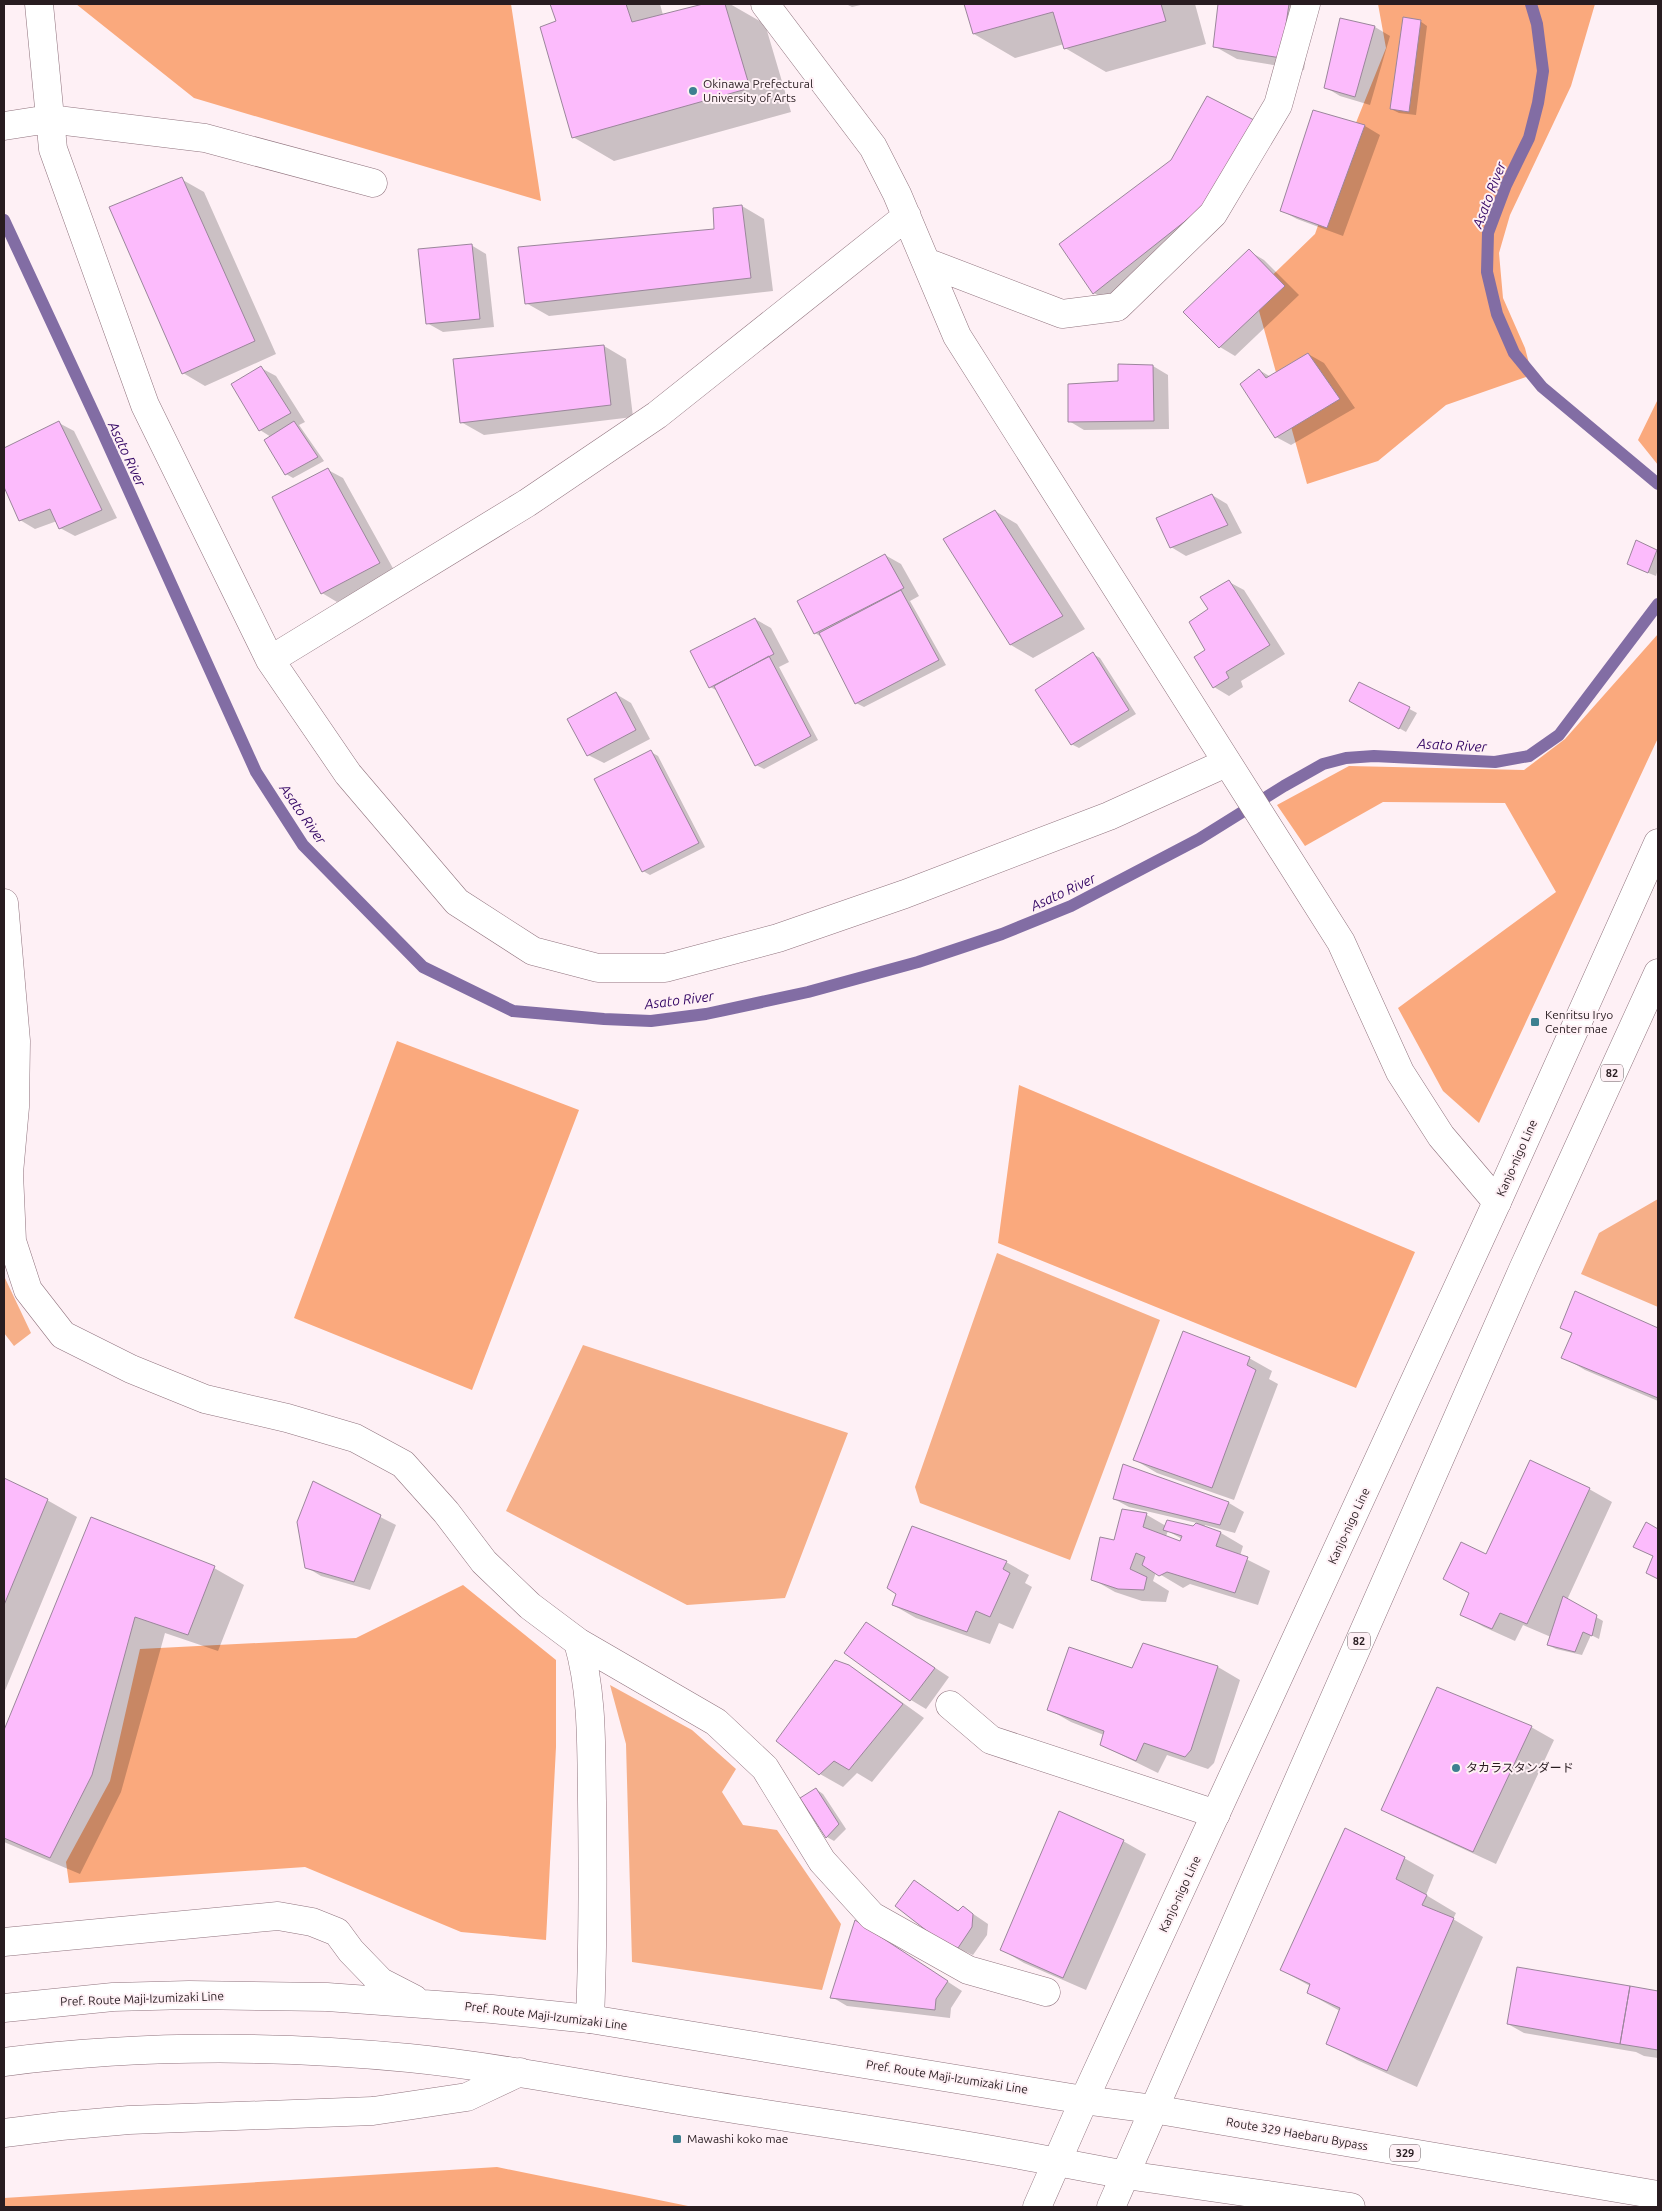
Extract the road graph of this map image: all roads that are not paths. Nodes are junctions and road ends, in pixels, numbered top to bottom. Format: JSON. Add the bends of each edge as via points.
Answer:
{"nodes":[{"id":1,"x":39,"y":4,"type":"edge"},
{"id":2,"x":764,"y":4,"type":"edge"},
{"id":3,"x":1306,"y":4,"type":"edge"},
{"id":4,"x":48,"y":119,"type":"junction"},
{"id":5,"x":4,"y":126,"type":"edge"},
{"id":6,"x":373,"y":183,"type":"dead end"},
{"id":7,"x":907,"y":216,"type":"junction"},
{"id":8,"x":926,"y":262,"type":"junction"},
{"id":9,"x":270,"y":660,"type":"junction"},
{"id":10,"x":1232,"y":773,"type":"junction"},
{"id":11,"x":1658,"y":844,"type":"edge"},
{"id":12,"x":4,"y":903,"type":"edge"},
{"id":13,"x":1658,"y":973,"type":"edge"},
{"id":14,"x":1497,"y":1202,"type":"junction"},
{"id":15,"x":578,"y":1642,"type":"junction"},
{"id":16,"x":950,"y":1705,"type":"dead end"},
{"id":17,"x":1216,"y":1814,"type":"junction"},
{"id":18,"x":4,"y":1942,"type":"edge"},
{"id":19,"x":1046,"y":1992,"type":"dead end"},
{"id":20,"x":426,"y":2003,"type":"junction"},
{"id":21,"x":4,"y":2008,"type":"edge"},
{"id":22,"x":590,"y":2019,"type":"junction"},
{"id":23,"x":4,"y":2062,"type":"edge"},
{"id":24,"x":520,"y":2072,"type":"junction"},
{"id":25,"x":1084,"y":2100,"type":"junction"},
{"id":26,"x":1153,"y":2110,"type":"junction"},
{"id":27,"x":4,"y":2133,"type":"edge"},
{"id":28,"x":1057,"y":2162,"type":"junction"},
{"id":29,"x":1126,"y":2175,"type":"junction"},
{"id":30,"x":1658,"y":2195,"type":"edge"},
{"id":31,"x":1037,"y":2207,"type":"edge"},
{"id":32,"x":1111,"y":2207,"type":"edge"},
{"id":33,"x":1351,"y":2207,"type":"edge"}],
"edges":[{"from":1,"to":4,"type":"main road"},
{"from":2,"to":7,"type":"main road","via":[[872,147]]},
{"from":3,"to":8,"type":"main road","via":[[1278,105],[1213,214],[1116,307],[1062,314]]},
{"from":4,"to":5,"type":"main road"},
{"from":4,"to":6,"type":"main road","via":[[205,138]]},
{"from":4,"to":9,"type":"main road","via":[[53,149],[145,405]]},
{"from":7,"to":8,"type":"main road"},
{"from":7,"to":9,"type":"main road","via":[[657,415],[527,504]]},
{"from":8,"to":10,"type":"main road","via":[[956,336]]},
{"from":9,"to":10,"type":"main road","via":[[348,774],[457,902],[533,951],[598,968],[665,968],[778,938]]},
{"from":10,"to":14,"type":"main road","via":[[1341,942],[1400,1072],[1441,1136]]},
{"from":11,"to":14,"type":"main road","name":"Kanjo-nigo Line"},
{"from":12,"to":15,"type":"main road","via":[[16,1041],[9,1173],[12,1241],[28,1290],[63,1335],[131,1369],[205,1399],[355,1438],[403,1464],[446,1512],[484,1562],[530,1606]]},
{"from":13,"to":26,"type":"main road","number":"82","via":[[1523,1269]]},
{"from":14,"to":17,"type":"main road","name":"Kanjo-nigo Line"},
{"from":15,"to":19,"type":"main road","via":[[716,1722],[765,1768],[822,1861],[872,1916],[968,1970]]},
{"from":15,"to":22,"type":"main road","via":[[590,1709],[594,1936]]},
{"from":16,"to":17,"type":"main road","via":[[991,1740]]},
{"from":17,"to":25,"type":"main road","name":"Kanjo-nigo Line"},
{"from":18,"to":20,"type":"main road","via":[[278,1916],[312,1922],[337,1932],[382,1982],[403,1995]]},
{"from":20,"to":21,"type":"main road","name":"Pref. Route Maji-Izumizaki Line","via":[[328,1997],[189,1995],[113,1997]]},
{"from":20,"to":22,"type":"main road","name":"Pref. Route Maji-Izumizaki Line"},
{"from":22,"to":25,"type":"main road","name":"Pref. Route Maji-Izumizaki Line"},
{"from":23,"to":24,"type":"main road","via":[[115,2052],[294,2050],[408,2058]]},
{"from":24,"to":27,"type":"main road","via":[[467,2097],[373,2111],[129,2120]]},
{"from":24,"to":28,"type":"main road"},
{"from":25,"to":26,"type":"main road","name":"Route 329 Haebaru Bypass","number":"329"},
{"from":25,"to":28,"type":"main road","name":"Kanjo-nigo Line"},
{"from":26,"to":29,"type":"main road","number":"82"},
{"from":26,"to":30,"type":"main road","name":"Route 329 Haebaru Bypass","number":"329"},
{"from":28,"to":29,"type":"main road"},
{"from":28,"to":31,"type":"main road","name":"Kanjo-nigo Line"},
{"from":29,"to":32,"type":"main road","number":"82"},
{"from":29,"to":33,"type":"main road"}]}
